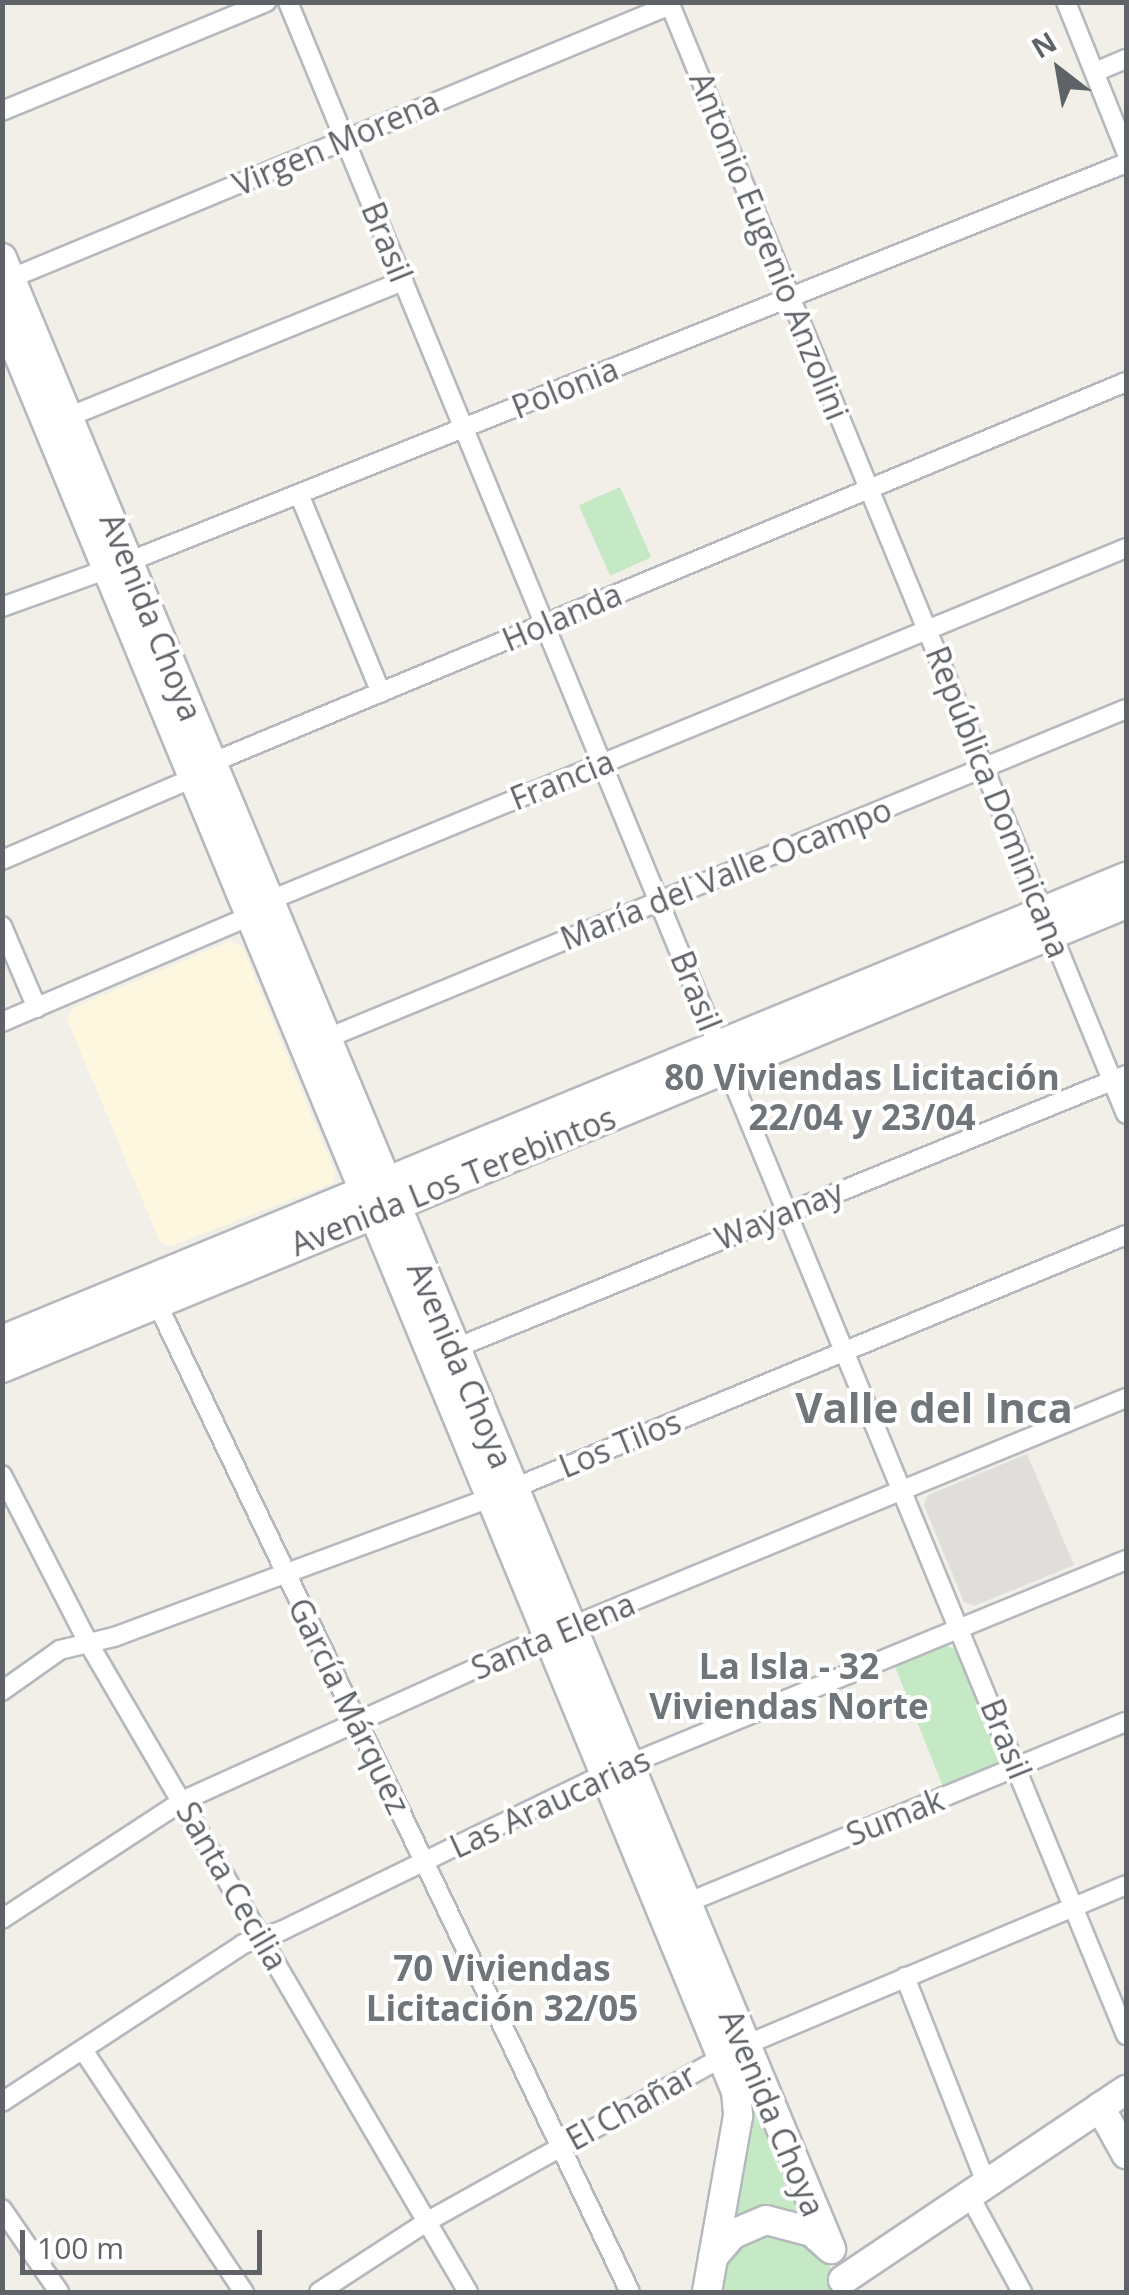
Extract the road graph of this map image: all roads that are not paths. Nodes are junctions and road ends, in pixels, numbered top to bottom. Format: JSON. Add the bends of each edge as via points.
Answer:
{"nodes":[{"id":1,"x":266,"y":2,"type":"edge"},
{"id":2,"x":288,"y":2,"type":"edge"},
{"id":3,"x":1066,"y":2,"type":"edge"},
{"id":4,"x":669,"y":4,"type":"edge"},
{"id":5,"x":1126,"y":59,"type":"edge"},
{"id":6,"x":1094,"y":72,"type":"junction"},
{"id":7,"x":2,"y":111,"type":"edge"},
{"id":8,"x":345,"y":140,"type":"junction"},
{"id":9,"x":1126,"y":151,"type":"edge"},
{"id":10,"x":1126,"y":163,"type":"edge"},
{"id":11,"x":5,"y":272,"type":"edge"},
{"id":12,"x":403,"y":281,"type":"junction"},
{"id":13,"x":790,"y":298,"type":"junction"},
{"id":14,"x":2,"y":315,"type":"edge"},
{"id":15,"x":1126,"y":382,"type":"edge"},
{"id":16,"x":68,"y":417,"type":"junction"},
{"id":17,"x":464,"y":428,"type":"junction"},
{"id":18,"x":870,"y":489,"type":"junction"},
{"id":19,"x":299,"y":494,"type":"junction"},
{"id":20,"x":1126,"y":548,"type":"edge"},
{"id":21,"x":118,"y":566,"type":"junction"},
{"id":22,"x":2,"y":608,"type":"edge"},
{"id":23,"x":545,"y":624,"type":"junction"},
{"id":24,"x":927,"y":630,"type":"junction"},
{"id":25,"x":381,"y":692,"type":"junction"},
{"id":26,"x":1126,"y":709,"type":"edge"},
{"id":27,"x":603,"y":764,"type":"junction"},
{"id":28,"x":984,"y":768,"type":"junction"},
{"id":29,"x":202,"y":771,"type":"junction"},
{"id":30,"x":2,"y":860,"type":"edge"},
{"id":31,"x":1126,"y":876,"type":"edge"},
{"id":32,"x":659,"y":901,"type":"junction"},
{"id":33,"x":1126,"y":904,"type":"edge"},
{"id":34,"x":259,"y":908,"type":"junction"},
{"id":35,"x":1048,"y":923,"type":"junction"},
{"id":36,"x":2,"y":926,"type":"edge"},
{"id":37,"x":37,"y":1008,"type":"junction"},
{"id":38,"x":2,"y":1022,"type":"edge"},
{"id":39,"x":325,"y":1039,"type":"junction"},
{"id":40,"x":724,"y":1056,"type":"junction"},
{"id":41,"x":1120,"y":1078,"type":"edge"},
{"id":42,"x":1126,"y":1114,"type":"edge"},
{"id":43,"x":379,"y":1199,"type":"junction"},
{"id":44,"x":788,"y":1211,"type":"junction"},
{"id":45,"x":1126,"y":1235,"type":"edge"},
{"id":46,"x":152,"y":1292,"type":"junction"},
{"id":47,"x":2,"y":1340,"type":"edge"},
{"id":48,"x":846,"y":1350,"type":"junction"},
{"id":49,"x":442,"y":1353,"type":"junction"},
{"id":50,"x":2,"y":1368,"type":"edge"},
{"id":51,"x":1126,"y":1398,"type":"edge"},
{"id":52,"x":2,"y":1475,"type":"edge"},
{"id":53,"x":904,"y":1491,"type":"junction"},
{"id":54,"x":501,"y":1493,"type":"junction"},
{"id":55,"x":8,"y":1503,"type":"edge"},
{"id":56,"x":1126,"y":1560,"type":"edge"},
{"id":57,"x":285,"y":1575,"type":"junction"},
{"id":58,"x":961,"y":1628,"type":"junction"},
{"id":59,"x":558,"y":1632,"type":"junction"},
{"id":60,"x":89,"y":1644,"type":"junction"},
{"id":61,"x":2,"y":1691,"type":"edge"},
{"id":62,"x":358,"y":1722,"type":"junction"},
{"id":63,"x":1126,"y":1722,"type":"edge"},
{"id":64,"x":1018,"y":1767,"type":"junction"},
{"id":65,"x":616,"y":1770,"type":"junction"},
{"id":66,"x":182,"y":1800,"type":"junction"},
{"id":67,"x":423,"y":1861,"type":"junction"},
{"id":68,"x":1126,"y":1885,"type":"edge"},
{"id":69,"x":1074,"y":1906,"type":"junction"},
{"id":70,"x":673,"y":1909,"type":"junction"},
{"id":71,"x":2,"y":1919,"type":"edge"},
{"id":72,"x":261,"y":1938,"type":"junction"},
{"id":73,"x":905,"y":1977,"type":"junction"},
{"id":74,"x":1126,"y":2035,"type":"edge"},
{"id":75,"x":83,"y":2050,"type":"junction"},
{"id":76,"x":733,"y":2051,"type":"junction"},
{"id":77,"x":1126,"y":2090,"type":"edge"},
{"id":78,"x":2,"y":2102,"type":"edge"},
{"id":79,"x":1100,"y":2107,"type":"junction"},
{"id":80,"x":559,"y":2146,"type":"junction"},
{"id":81,"x":1126,"y":2154,"type":"edge"},
{"id":82,"x":977,"y":2189,"type":"junction"},
{"id":83,"x":2,"y":2209,"type":"edge"},
{"id":84,"x":428,"y":2221,"type":"junction"},
{"id":85,"x":831,"y":2250,"type":"junction"},
{"id":86,"x":712,"y":2257,"type":"junction"},
{"id":87,"x":843,"y":2286,"type":"edge"},
{"id":88,"x":59,"y":2292,"type":"edge"},
{"id":89,"x":244,"y":2292,"type":"edge"},
{"id":90,"x":318,"y":2292,"type":"edge"},
{"id":91,"x":468,"y":2292,"type":"edge"},
{"id":92,"x":630,"y":2292,"type":"edge"},
{"id":93,"x":707,"y":2292,"type":"edge"},
{"id":94,"x":1022,"y":2292,"type":"edge"}],
"edges":[{"from":1,"to":7,"type":"street"},
{"from":2,"to":8,"type":"street","name":"Brasil"},
{"from":3,"to":6,"type":"street"},
{"from":4,"to":8,"type":"street","name":"Virgen Morena"},
{"from":4,"to":13,"type":"street","name":"Antonio Eugenio Anzolini"},
{"from":5,"to":6,"type":"street"},
{"from":6,"to":9,"type":"street"},
{"from":8,"to":11,"type":"street","name":"Virgen Morena"},
{"from":8,"to":12,"type":"street","name":"Brasil"},
{"from":10,"to":13,"type":"street","name":"Polonia"},
{"from":11,"to":16,"type":"main road","name":"Avenida Choya"},
{"from":12,"to":16,"type":"street"},
{"from":12,"to":17,"type":"street","name":"Brasil"},
{"from":13,"to":17,"type":"street","name":"Polonia"},
{"from":13,"to":18,"type":"street","name":"Antonio Eugenio Anzolini"},
{"from":14,"to":21,"type":"main road","name":"Avenida Choya"},
{"from":15,"to":18,"type":"street","name":"Holanda"},
{"from":16,"to":21,"type":"main road","name":"Avenida Choya"},
{"from":17,"to":19,"type":"street","name":"Polonia"},
{"from":17,"to":23,"type":"street","name":"Brasil"},
{"from":18,"to":23,"type":"street","name":"Holanda"},
{"from":18,"to":24,"type":"street","name":"República Dominicana"},
{"from":19,"to":21,"type":"street","name":"Polonia"},
{"from":19,"to":25,"type":"street"},
{"from":20,"to":24,"type":"street","name":"Francia"},
{"from":21,"to":22,"type":"street","name":"Polonia"},
{"from":21,"to":29,"type":"main road","name":"Avenida Choya"},
{"from":23,"to":25,"type":"street","name":"Holanda"},
{"from":23,"to":27,"type":"street","name":"Brasil"},
{"from":24,"to":27,"type":"street","name":"Francia"},
{"from":24,"to":28,"type":"street","name":"República Dominicana"},
{"from":25,"to":29,"type":"street","name":"Holanda"},
{"from":26,"to":28,"type":"street","name":"María del Valle Ocampo"},
{"from":27,"to":32,"type":"street","name":"Brasil"},
{"from":27,"to":34,"type":"street","name":"Francia"},
{"from":28,"to":32,"type":"street","name":"María del Valle Ocampo"},
{"from":28,"to":35,"type":"street","name":"República Dominicana"},
{"from":29,"to":30,"type":"street","name":"Holanda"},
{"from":29,"to":34,"type":"main road","name":"Avenida Choya"},
{"from":31,"to":35,"type":"main road","name":"Avenida Los Terebintos"},
{"from":32,"to":39,"type":"street","name":"María del Valle Ocampo"},
{"from":32,"to":40,"type":"street","name":"Brasil"},
{"from":33,"to":35,"type":"main road","name":"Avenida Los Terebintos"},
{"from":34,"to":37,"type":"street","name":"Francia"},
{"from":34,"to":39,"type":"main road","name":"Avenida Choya"},
{"from":34,"to":43,"type":"main road","name":"Avenida Choya"},
{"from":35,"to":40,"type":"main road","name":"Avenida Los Terebintos"},
{"from":35,"to":41,"type":"street","name":"República Dominicana"},
{"from":36,"to":37,"type":"street"},
{"from":37,"to":38,"type":"street","name":"Francia"},
{"from":39,"to":43,"type":"main road","name":"Avenida Choya"},
{"from":40,"to":43,"type":"main road","name":"Avenida Los Terebintos"},
{"from":40,"to":44,"type":"street","name":"Brasil"},
{"from":41,"to":42,"type":"street","name":"República Dominicana"},
{"from":41,"to":44,"type":"street","name":"Wayanay"},
{"from":43,"to":46,"type":"main road","name":"Avenida Los Terebintos"},
{"from":43,"to":49,"type":"main road","name":"Avenida Choya"},
{"from":44,"to":48,"type":"street","name":"Brasil"},
{"from":44,"to":49,"type":"street","name":"Wayanay"},
{"from":45,"to":48,"type":"street","name":"Los Tilos"},
{"from":46,"to":47,"type":"main road","name":"Avenida Los Terebintos"},
{"from":46,"to":50,"type":"main road","name":"Avenida Los Terebintos"},
{"from":46,"to":57,"type":"street","name":"García Márquez"},
{"from":48,"to":53,"type":"street","name":"Brasil"},
{"from":48,"to":54,"type":"street","name":"Los Tilos"},
{"from":49,"to":54,"type":"main road","name":"Avenida Choya"},
{"from":51,"to":53,"type":"street","name":"Santa Elena"},
{"from":52,"to":55,"type":"street","name":"Santa Cecilia"},
{"from":53,"to":58,"type":"street","name":"Brasil"},
{"from":53,"to":59,"type":"street","name":"Santa Elena"},
{"from":54,"to":57,"type":"street","name":"Los Tilos"},
{"from":54,"to":59,"type":"main road","name":"Avenida Choya"},
{"from":55,"to":60,"type":"street","name":"Santa Cecilia"},
{"from":56,"to":58,"type":"street","name":"Las Araucarias"},
{"from":57,"to":60,"type":"street","name":"Los Tilos"},
{"from":57,"to":62,"type":"street","name":"García Márquez"},
{"from":58,"to":64,"type":"street","name":"Brasil"},
{"from":58,"to":65,"type":"street","name":"Las Araucarias"},
{"from":59,"to":62,"type":"street","name":"Santa Elena"},
{"from":59,"to":65,"type":"main road","name":"Avenida Choya"},
{"from":60,"to":61,"type":"street","name":"Los Tilos","via":[[60,1650]]},
{"from":60,"to":66,"type":"street","name":"Santa Cecilia"},
{"from":62,"to":66,"type":"street","name":"Santa Elena"},
{"from":62,"to":67,"type":"street","name":"García Márquez"},
{"from":63,"to":64,"type":"street","name":"Sumak"},
{"from":64,"to":69,"type":"street","name":"Brasil"},
{"from":64,"to":70,"type":"street","name":"Sumak"},
{"from":65,"to":67,"type":"street","name":"Las Araucarias"},
{"from":65,"to":70,"type":"main road","name":"Avenida Choya"},
{"from":66,"to":71,"type":"street","name":"Santa Elena"},
{"from":66,"to":72,"type":"street","name":"Santa Cecilia"},
{"from":67,"to":72,"type":"street","name":"Las Araucarias"},
{"from":67,"to":80,"type":"street","name":"García Márquez"},
{"from":68,"to":69,"type":"street","name":"El Chañar"},
{"from":69,"to":73,"type":"street","name":"El Chañar"},
{"from":69,"to":74,"type":"street","name":"Brasil"},
{"from":70,"to":76,"type":"main road","name":"Avenida Choya"},
{"from":72,"to":75,"type":"street","name":"Las Araucarias"},
{"from":72,"to":84,"type":"street","name":"Santa Cecilia"},
{"from":73,"to":76,"type":"street","name":"El Chañar"},
{"from":73,"to":82,"type":"street"},
{"from":75,"to":78,"type":"street","name":"Las Araucarias"},
{"from":75,"to":89,"type":"street"},
{"from":76,"to":80,"type":"street","name":"El Chañar"},
{"from":76,"to":85,"type":"main road","name":"Avenida Choya"},
{"from":76,"to":86,"type":"main road","name":"Avenida Choya","via":[[738,2116]]},
{"from":77,"to":79,"type":"main road"},
{"from":79,"to":81,"type":"main road"},
{"from":79,"to":82,"type":"main road"},
{"from":80,"to":84,"type":"street","name":"El Chañar"},
{"from":80,"to":92,"type":"street","name":"García Márquez"},
{"from":82,"to":87,"type":"main road"},
{"from":82,"to":94,"type":"street"},
{"from":83,"to":88,"type":"street"},
{"from":84,"to":90,"type":"street","name":"El Chañar"},
{"from":84,"to":91,"type":"street","name":"Santa Cecilia"},
{"from":85,"to":86,"type":"main road","via":[[812,2232],[766,2220],[734,2234]]},
{"from":85,"to":87,"type":"main road","name":"Avenida Choya"},
{"from":86,"to":93,"type":"main road","name":"Avenida Choya"}]}
